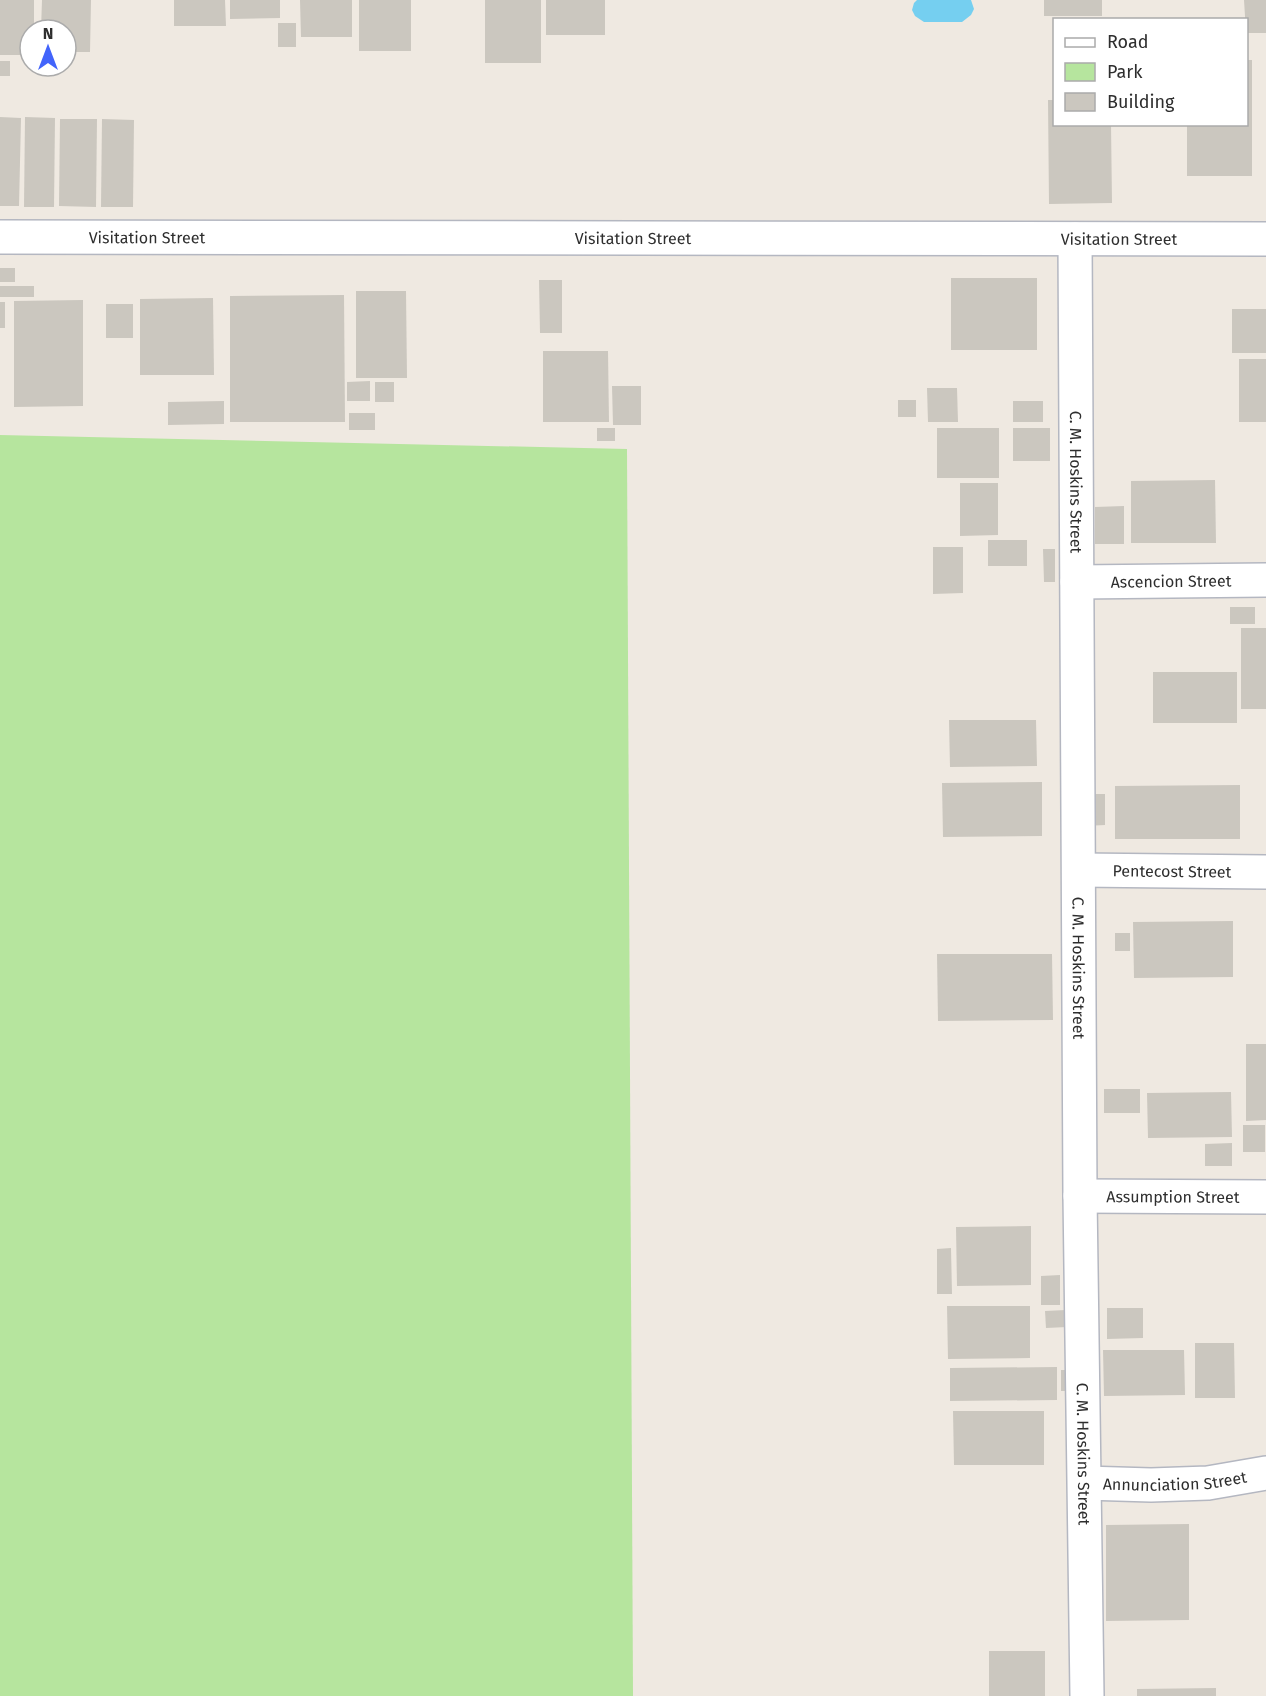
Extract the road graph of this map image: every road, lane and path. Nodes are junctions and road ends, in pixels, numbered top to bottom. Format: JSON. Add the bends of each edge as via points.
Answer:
{"nodes":[{"id":1,"x":0,"y":237,"type":"edge"},
{"id":2,"x":1075,"y":239,"type":"junction"},
{"id":3,"x":1266,"y":239,"type":"edge"},
{"id":4,"x":1266,"y":580,"type":"edge"},
{"id":5,"x":1077,"y":582,"type":"junction"},
{"id":6,"x":1079,"y":870,"type":"junction"},
{"id":7,"x":1266,"y":872,"type":"edge"},
{"id":8,"x":1080,"y":1196,"type":"junction"},
{"id":9,"x":1266,"y":1197,"type":"edge"},
{"id":10,"x":1266,"y":1473,"type":"edge"},
{"id":11,"x":1085,"y":1483,"type":"junction"},
{"id":12,"x":1087,"y":1696,"type":"edge"}],
"edges":[{"from":1,"to":2,"type":"street","name":"Visitation Street"},
{"from":2,"to":3,"type":"street","name":"Visitation Street"},
{"from":2,"to":5,"type":"street","name":"C. M. Hoskins Street"},
{"from":4,"to":5,"type":"street","name":"Ascencion Street"},
{"from":5,"to":6,"type":"street","name":"C. M. Hoskins Street"},
{"from":6,"to":7,"type":"street","name":"Pentecost Street"},
{"from":6,"to":8,"type":"street","name":"C. M. Hoskins Street"},
{"from":8,"to":9,"type":"street","name":"Assumption Street"},
{"from":8,"to":11,"type":"street","name":"C. M. Hoskins Street"},
{"from":10,"to":11,"type":"street","name":"Annunciation Street","via":[[1208,1483]]},
{"from":11,"to":12,"type":"street","name":"C. M. Hoskins Street"}]}
